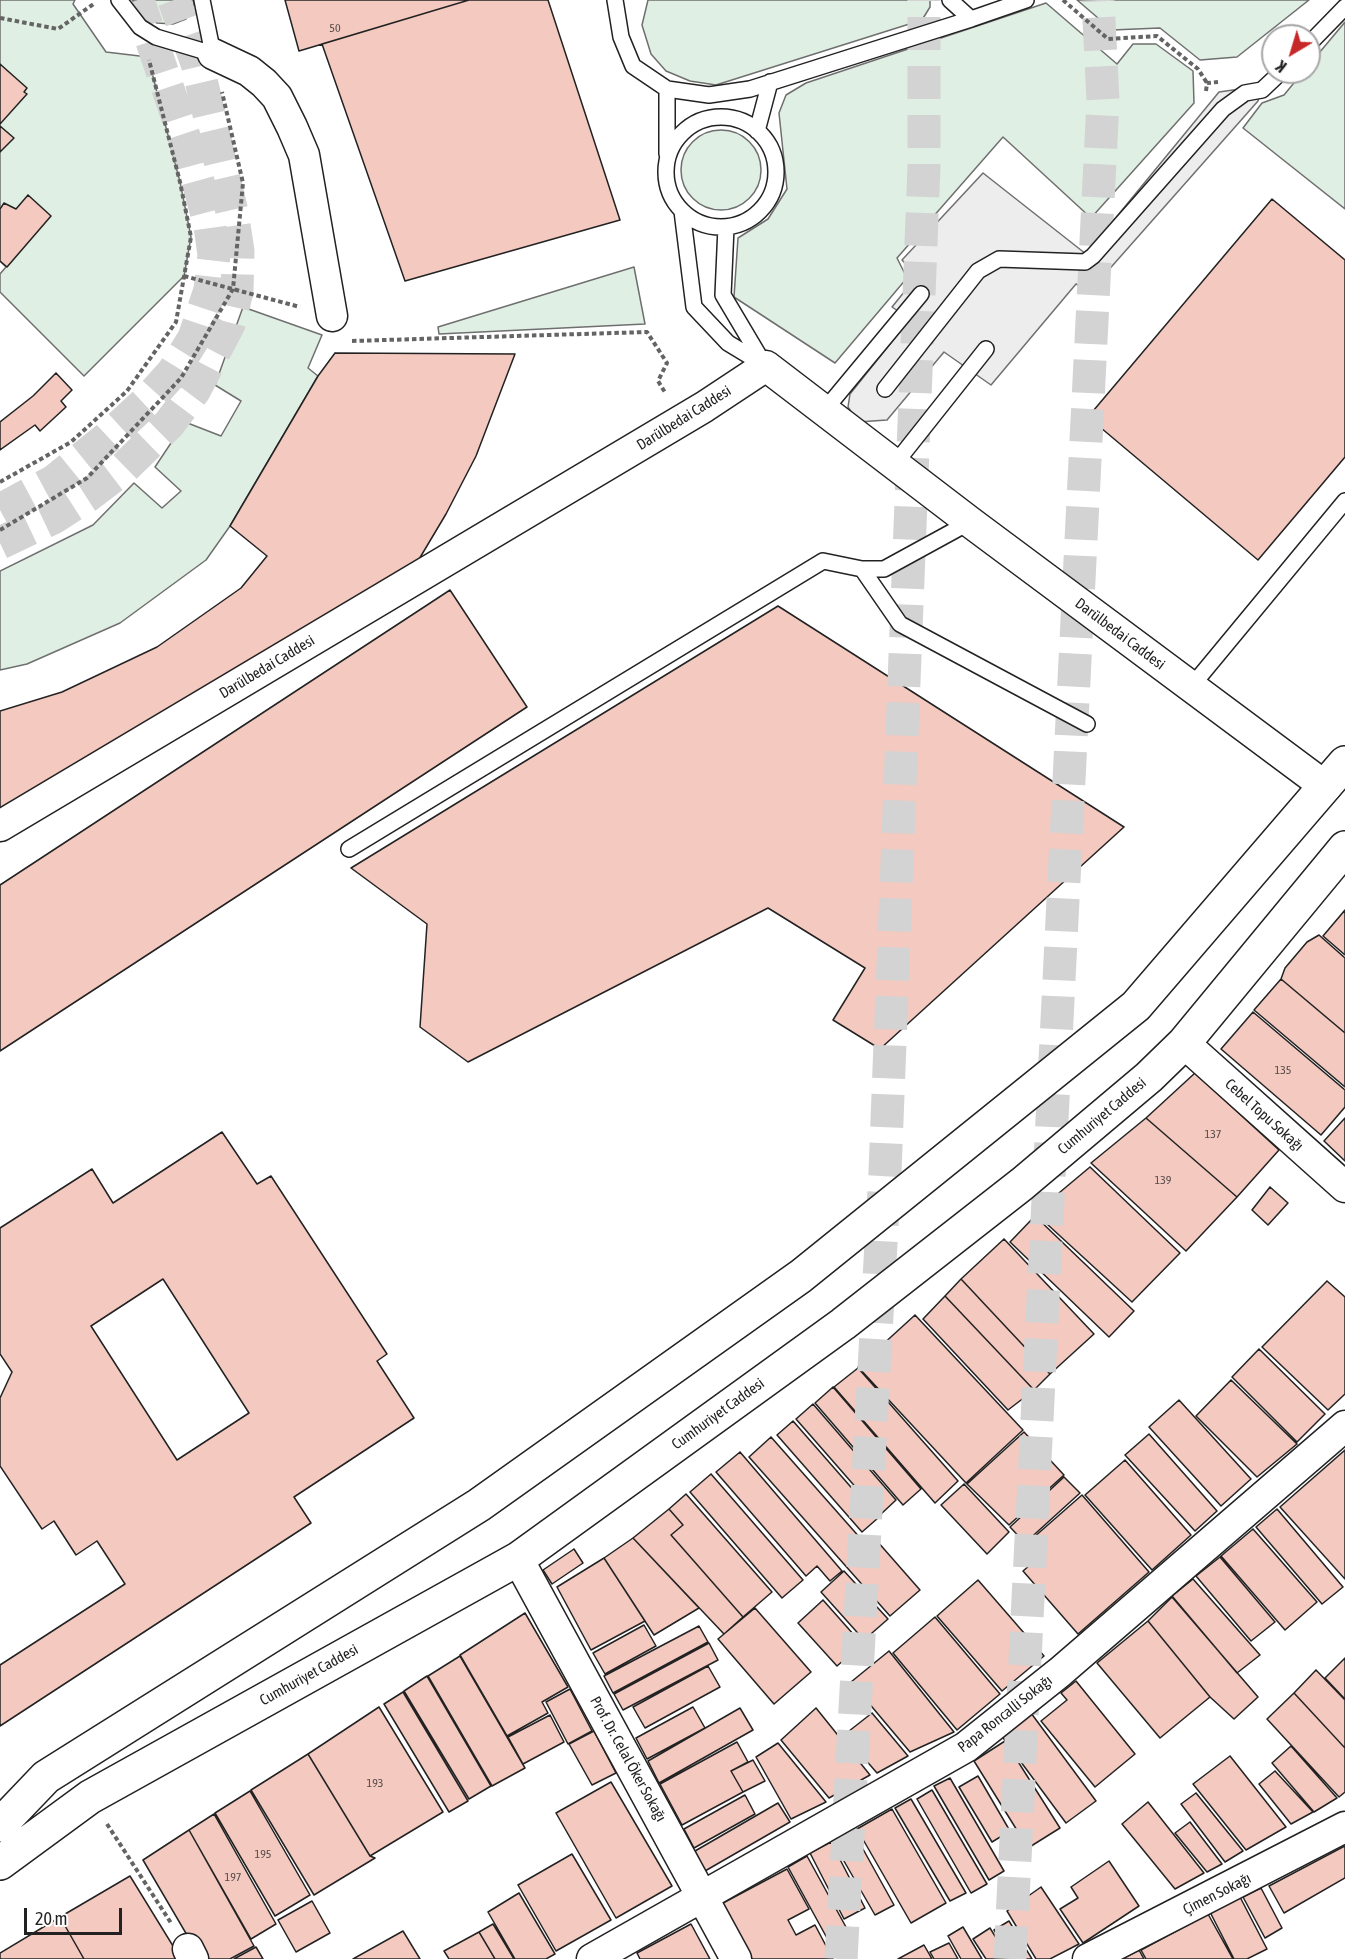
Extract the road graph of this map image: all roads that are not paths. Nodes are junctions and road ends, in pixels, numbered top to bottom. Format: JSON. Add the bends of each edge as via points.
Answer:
{"nodes":[{"id":1,"x":119,"y":0,"type":"edge"},
{"id":2,"x":202,"y":0,"type":"edge"},
{"id":3,"x":615,"y":0,"type":"edge"},
{"id":4,"x":950,"y":0,"type":"edge"},
{"id":5,"x":1026,"y":0,"type":"edge"},
{"id":6,"x":1345,"y":7,"type":"edge"},
{"id":7,"x":971,"y":19,"type":"junction"},
{"id":8,"x":1321,"y":32,"type":"edge"},
{"id":9,"x":213,"y":54,"type":"junction"},
{"id":10,"x":770,"y":82,"type":"junction"},
{"id":11,"x":1268,"y":84,"type":"edge"},
{"id":12,"x":667,"y":89,"type":"junction"},
{"id":13,"x":757,"y":131,"type":"junction"},
{"id":14,"x":668,"y":157,"type":"junction"},
{"id":15,"x":682,"y":211,"type":"junction"},
{"id":16,"x":726,"y":227,"type":"junction"},
{"id":17,"x":921,"y":294,"type":"dead end"},
{"id":18,"x":338,"y":328,"type":"road end"},
{"id":19,"x":986,"y":349,"type":"dead end"},
{"id":20,"x":766,"y":366,"type":"junction"},
{"id":21,"x":885,"y":389,"type":"dead end"},
{"id":22,"x":823,"y":412,"type":"junction"},
{"id":23,"x":894,"y":465,"type":"junction"},
{"id":24,"x":1345,"y":501,"type":"edge"},
{"id":25,"x":970,"y":522,"type":"junction"},
{"id":26,"x":862,"y":569,"type":"junction"},
{"id":27,"x":1191,"y":687,"type":"junction"},
{"id":28,"x":1087,"y":723,"type":"dead end"},
{"id":29,"x":1339,"y":784,"type":"edge"},
{"id":30,"x":0,"y":826,"type":"edge"},
{"id":31,"x":1345,"y":848,"type":"edge"},
{"id":32,"x":348,"y":849,"type":"dead end"},
{"id":33,"x":1184,"y":1043,"type":"junction"},
{"id":34,"x":1345,"y":1187,"type":"edge"},
{"id":35,"x":1345,"y":1426,"type":"edge"},
{"id":36,"x":518,"y":1559,"type":"junction"},
{"id":37,"x":0,"y":1825,"type":"edge"},
{"id":38,"x":1345,"y":1827,"type":"edge"},
{"id":39,"x":0,"y":1863,"type":"edge"},
{"id":40,"x":703,"y":1895,"type":"junction"},
{"id":41,"x":592,"y":1959,"type":"edge"},
{"id":42,"x":736,"y":1959,"type":"edge"},
{"id":43,"x":1088,"y":1959,"type":"edge"}],
"edges":[{"from":1,"to":9,"type":"lane","via":[[140,27],[170,42]]},
{"from":2,"to":9,"type":"lane"},
{"from":3,"to":12,"type":"lane","via":[[621,37],[633,66]]},
{"from":4,"to":7,"type":"lane"},
{"from":5,"to":7,"type":"lane"},
{"from":6,"to":8,"type":"lane"},
{"from":7,"to":10,"type":"lane"},
{"from":9,"to":18,"type":"street","via":[[249,71],[264,83],[292,127],[304,155]]},
{"from":10,"to":12,"type":"lane","via":[[709,95]]},
{"from":10,"to":13,"type":"lane"},
{"from":11,"to":21,"type":"lane","via":[[1262,90],[1245,93],[1223,109],[1085,262],[999,259],[978,271]]},
{"from":12,"to":14,"type":"lane"},
{"from":13,"to":14,"type":"lane","via":[[742,121],[723,117],[705,120],[675,141]]},
{"from":13,"to":16,"type":"lane","via":[[775,162],[770,198],[744,223]]},
{"from":14,"to":15,"type":"lane","via":[[667,186]]},
{"from":15,"to":16,"type":"lane","via":[[695,221]]},
{"from":15,"to":20,"type":"lane","via":[[694,307],[728,342]]},
{"from":16,"to":20,"type":"lane","via":[[723,295]]},
{"from":17,"to":22,"type":"lane"},
{"from":19,"to":23,"type":"lane"},
{"from":20,"to":22,"type":"street","name":"Darülbedai Caddesi"},
{"from":20,"to":30,"type":"street","name":"Darülbedai Caddesi","via":[[682,420]]},
{"from":22,"to":23,"type":"street","name":"Darülbedai Caddesi"},
{"from":23,"to":25,"type":"street","name":"Darülbedai Caddesi"},
{"from":24,"to":27,"type":"lane"},
{"from":25,"to":26,"type":"lane","via":[[884,569]]},
{"from":25,"to":27,"type":"street","name":"Darülbedai Caddesi"},
{"from":26,"to":28,"type":"lane","via":[[900,624]]},
{"from":26,"to":32,"type":"lane","via":[[823,561]]},
{"from":27,"to":29,"type":"street","name":"Darülbedai Caddesi"},
{"from":29,"to":37,"type":"main road","via":[[1136,1006],[801,1276],[479,1505],[46,1777]]},
{"from":31,"to":33,"type":"main road","name":"Cumhuriyet Caddesi"},
{"from":33,"to":34,"type":"street","name":"Cebel Topu Sokağı"},
{"from":33,"to":36,"type":"main road","name":"Cumhuriyet Caddesi","via":[[1022,1184],[843,1324]]},
{"from":35,"to":40,"type":"street","name":"Papa Roncalli Sokağı","via":[[1060,1672],[966,1747]]},
{"from":36,"to":39,"type":"main road","name":"Cumhuriyet Caddesi","via":[[90,1797]]},
{"from":36,"to":40,"type":"street","name":"Prof. Dr. Celal Öker Sokağı"},
{"from":38,"to":43,"type":"street","name":"Çimen Sokağı"},
{"from":40,"to":41,"type":"street","name":"Papa Roncalli Sokağı"},
{"from":40,"to":42,"type":"street","name":"Prof. Dr. Celal Öker Sokağı"}]}
